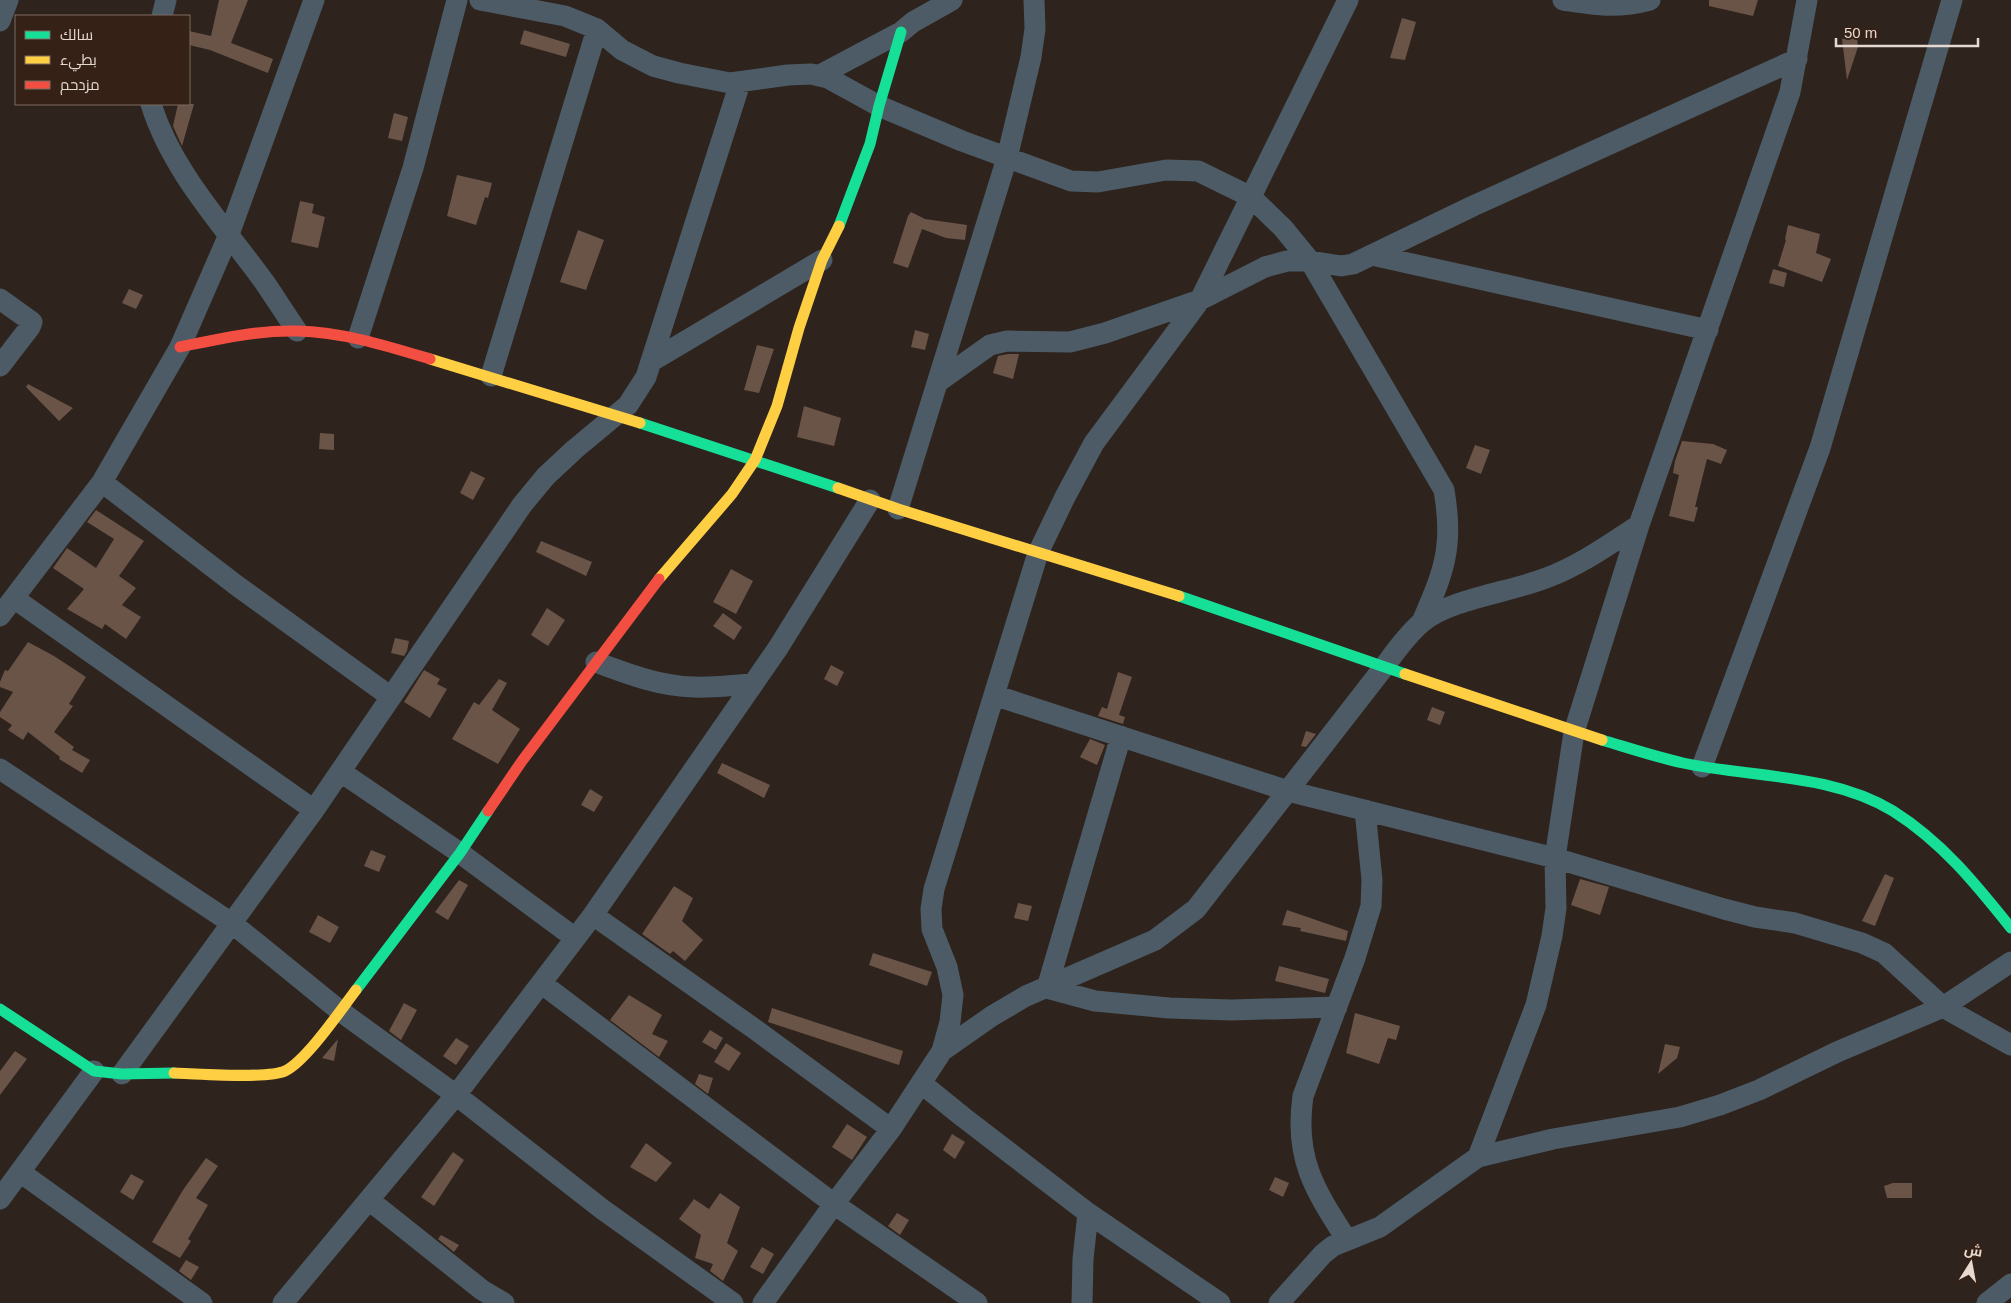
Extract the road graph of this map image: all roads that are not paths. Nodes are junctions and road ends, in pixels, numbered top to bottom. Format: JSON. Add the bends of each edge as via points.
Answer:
{"nodes":[{"id":1,"x":8,"y":0,"type":"edge"},
{"id":2,"x":166,"y":0,"type":"edge"},
{"id":3,"x":314,"y":0,"type":"edge"},
{"id":4,"x":457,"y":0,"type":"edge"},
{"id":5,"x":480,"y":0,"type":"edge"},
{"id":6,"x":952,"y":0,"type":"edge"},
{"id":7,"x":1034,"y":0,"type":"edge"},
{"id":8,"x":1348,"y":0,"type":"edge"},
{"id":9,"x":1563,"y":0,"type":"edge"},
{"id":10,"x":1650,"y":0,"type":"edge"},
{"id":11,"x":1807,"y":0,"type":"edge"},
{"id":12,"x":1952,"y":0,"type":"edge"},
{"id":13,"x":162,"y":15,"type":"edge"},
{"id":14,"x":0,"y":21,"type":"edge"},
{"id":15,"x":597,"y":29,"type":"junction"},
{"id":16,"x":901,"y":32,"type":"junction"},
{"id":17,"x":1797,"y":59,"type":"junction"},
{"id":18,"x":818,"y":76,"type":"junction"},
{"id":19,"x":740,"y":83,"type":"junction"},
{"id":20,"x":151,"y":105,"type":"edge"},
{"id":21,"x":879,"y":106,"type":"junction"},
{"id":22,"x":1007,"y":158,"type":"junction"},
{"id":23,"x":1250,"y":197,"type":"junction"},
{"id":24,"x":228,"y":238,"type":"junction"},
{"id":25,"x":1372,"y":255,"type":"junction"},
{"id":26,"x":822,"y":260,"type":"junction"},
{"id":27,"x":1310,"y":261,"type":"junction"},
{"id":28,"x":0,"y":299,"type":"edge"},
{"id":29,"x":1200,"y":300,"type":"junction"},
{"id":30,"x":1708,"y":330,"type":"junction"},
{"id":31,"x":297,"y":331,"type":"junction"},
{"id":32,"x":358,"y":338,"type":"junction"},
{"id":33,"x":180,"y":347,"type":"junction"},
{"id":34,"x":652,"y":361,"type":"junction"},
{"id":35,"x":0,"y":366,"type":"edge"},
{"id":36,"x":490,"y":376,"type":"junction"},
{"id":37,"x":938,"y":382,"type":"junction"},
{"id":38,"x":616,"y":416,"type":"junction"},
{"id":39,"x":755,"y":460,"type":"junction"},
{"id":40,"x":102,"y":482,"type":"junction"},
{"id":41,"x":870,"y":500,"type":"junction"},
{"id":42,"x":898,"y":509,"type":"junction"},
{"id":43,"x":1639,"y":525,"type":"junction"},
{"id":44,"x":1038,"y":553,"type":"junction"},
{"id":45,"x":15,"y":599,"type":"junction"},
{"id":46,"x":0,"y":616,"type":"edge"},
{"id":47,"x":1422,"y":622,"type":"junction"},
{"id":48,"x":596,"y":662,"type":"junction"},
{"id":49,"x":1384,"y":667,"type":"junction"},
{"id":50,"x":753,"y":684,"type":"junction"},
{"id":51,"x":994,"y":695,"type":"junction"},
{"id":52,"x":391,"y":697,"type":"junction"},
{"id":53,"x":1574,"y":732,"type":"junction"},
{"id":54,"x":1120,"y":736,"type":"junction"},
{"id":55,"x":1702,"y":767,"type":"junction"},
{"id":56,"x":0,"y":770,"type":"edge"},
{"id":57,"x":341,"y":772,"type":"junction"},
{"id":58,"x":1288,"y":791,"type":"junction"},
{"id":59,"x":314,"y":810,"type":"junction"},
{"id":60,"x":1365,"y":810,"type":"junction"},
{"id":61,"x":460,"y":853,"type":"junction"},
{"id":62,"x":1555,"y":858,"type":"junction"},
{"id":63,"x":593,"y":915,"type":"junction"},
{"id":64,"x":233,"y":924,"type":"junction"},
{"id":65,"x":2011,"y":928,"type":"edge"},
{"id":66,"x":575,"y":938,"type":"junction"},
{"id":67,"x":2011,"y":962,"type":"edge"},
{"id":68,"x":541,"y":983,"type":"junction"},
{"id":69,"x":1047,"y":988,"type":"junction"},
{"id":70,"x":1337,"y":1007,"type":"junction"},
{"id":71,"x":1942,"y":1007,"type":"junction"},
{"id":72,"x":0,"y":1009,"type":"edge"},
{"id":73,"x":340,"y":1011,"type":"junction"},
{"id":74,"x":2011,"y":1045,"type":"edge"},
{"id":75,"x":942,"y":1051,"type":"junction"},
{"id":76,"x":94,"y":1071,"type":"junction"},
{"id":77,"x":122,"y":1074,"type":"junction"},
{"id":78,"x":921,"y":1083,"type":"junction"},
{"id":79,"x":456,"y":1095,"type":"junction"},
{"id":80,"x":891,"y":1129,"type":"junction"},
{"id":81,"x":1478,"y":1157,"type":"junction"},
{"id":82,"x":20,"y":1172,"type":"junction"},
{"id":83,"x":2,"y":1193,"type":"edge"},
{"id":84,"x":369,"y":1200,"type":"junction"},
{"id":85,"x":834,"y":1204,"type":"junction"},
{"id":86,"x":1088,"y":1213,"type":"junction"},
{"id":87,"x":1347,"y":1240,"type":"junction"},
{"id":88,"x":2011,"y":1284,"type":"edge"},
{"id":89,"x":202,"y":1303,"type":"edge"},
{"id":90,"x":283,"y":1303,"type":"edge"},
{"id":91,"x":504,"y":1303,"type":"edge"},
{"id":92,"x":733,"y":1303,"type":"edge"},
{"id":93,"x":763,"y":1303,"type":"edge"},
{"id":94,"x":977,"y":1303,"type":"edge"},
{"id":95,"x":1082,"y":1303,"type":"edge"},
{"id":96,"x":1220,"y":1303,"type":"edge"},
{"id":97,"x":1279,"y":1303,"type":"edge"},
{"id":98,"x":1987,"y":1303,"type":"edge"}],
"edges":[{"from":1,"to":14,"type":"street"},
{"from":2,"to":13,"type":"street"},
{"from":3,"to":24,"type":"street"},
{"from":4,"to":32,"type":"street","via":[[413,168]]},
{"from":5,"to":15,"type":"street","via":[[565,16]]},
{"from":6,"to":16,"type":"street"},
{"from":7,"to":22,"type":"street","via":[[1035,30],[1031,57]]},
{"from":8,"to":23,"type":"street"},
{"from":9,"to":10,"type":"street","via":[[1599,6],[1628,6]]},
{"from":11,"to":17,"type":"street"},
{"from":12,"to":55,"type":"street","via":[[1820,448]]},
{"from":15,"to":19,"type":"street","via":[[622,50],[653,66]]},
{"from":15,"to":36,"type":"street"},
{"from":16,"to":18,"type":"street"},
{"from":16,"to":21,"type":"street"},
{"from":17,"to":25,"type":"street"},
{"from":17,"to":30,"type":"street","via":[[1790,92]]},
{"from":18,"to":19,"type":"street","via":[[788,75]]},
{"from":18,"to":21,"type":"street","via":[[828,78]]},
{"from":19,"to":34,"type":"street"},
{"from":20,"to":24,"type":"street","via":[[166,146]]},
{"from":21,"to":22,"type":"street"},
{"from":21,"to":26,"type":"street","via":[[870,144],[841,223]]},
{"from":22,"to":23,"type":"street","via":[[1071,181],[1098,182],[1166,170],[1198,171]]},
{"from":22,"to":37,"type":"street"},
{"from":23,"to":27,"type":"street","via":[[1283,228]]},
{"from":23,"to":29,"type":"street"},
{"from":24,"to":31,"type":"street"},
{"from":24,"to":33,"type":"street"},
{"from":25,"to":27,"type":"street","via":[[1347,266]]},
{"from":25,"to":30,"type":"street"},
{"from":26,"to":34,"type":"street"},
{"from":26,"to":39,"type":"street","via":[[777,406]]},
{"from":27,"to":29,"type":"street","via":[[1287,261],[1264,267]]},
{"from":27,"to":47,"type":"street","via":[[1444,490],[1447,546]]},
{"from":28,"to":35,"type":"street","via":[[32,322]]},
{"from":29,"to":37,"type":"street","via":[[1070,342],[1007,341],[990,346]]},
{"from":29,"to":44,"type":"street","via":[[1094,443]]},
{"from":30,"to":43,"type":"street"},
{"from":31,"to":32,"type":"street"},
{"from":31,"to":33,"type":"street","via":[[245,334]]},
{"from":32,"to":36,"type":"street"},
{"from":33,"to":40,"type":"street"},
{"from":34,"to":38,"type":"street","via":[[637,393]]},
{"from":36,"to":38,"type":"street"},
{"from":37,"to":42,"type":"street"},
{"from":38,"to":39,"type":"street"},
{"from":38,"to":52,"type":"street","via":[[546,476],[522,505]]},
{"from":39,"to":41,"type":"street"},
{"from":39,"to":48,"type":"street","via":[[732,494],[648,592]]},
{"from":40,"to":45,"type":"street"},
{"from":40,"to":52,"type":"street","via":[[236,585]]},
{"from":41,"to":42,"type":"street"},
{"from":41,"to":50,"type":"street"},
{"from":42,"to":44,"type":"street"},
{"from":43,"to":47,"type":"street","via":[[1547,578],[1469,601]]},
{"from":43,"to":53,"type":"street"},
{"from":44,"to":49,"type":"street","via":[[1208,604]]},
{"from":44,"to":51,"type":"street"},
{"from":45,"to":46,"type":"street"},
{"from":45,"to":59,"type":"street"},
{"from":47,"to":49,"type":"street"},
{"from":48,"to":50,"type":"street","via":[[658,683],[694,687]]},
{"from":48,"to":61,"type":"street","via":[[522,761]]},
{"from":49,"to":53,"type":"street"},
{"from":49,"to":58,"type":"street"},
{"from":50,"to":63,"type":"street"},
{"from":51,"to":54,"type":"street"},
{"from":51,"to":75,"type":"street","via":[[934,889],[931,909],[932,928],[947,967],[953,995]]},
{"from":52,"to":57,"type":"street"},
{"from":53,"to":55,"type":"street"},
{"from":53,"to":62,"type":"street"},
{"from":54,"to":58,"type":"street"},
{"from":54,"to":69,"type":"street"},
{"from":55,"to":65,"type":"street","via":[[1820,784],[1852,792],[1892,811],[1940,846],[1970,876]]},
{"from":56,"to":64,"type":"street"},
{"from":57,"to":59,"type":"street"},
{"from":57,"to":61,"type":"street"},
{"from":58,"to":60,"type":"street"},
{"from":58,"to":69,"type":"street","via":[[1196,908],[1155,940]]},
{"from":59,"to":64,"type":"street"},
{"from":60,"to":62,"type":"street"},
{"from":60,"to":70,"type":"street","via":[[1372,880],[1371,906]]},
{"from":61,"to":66,"type":"street"},
{"from":61,"to":73,"type":"street"},
{"from":62,"to":71,"type":"street","via":[[1724,909],[1795,923],[1862,942],[1884,953]]},
{"from":62,"to":81,"type":"street","via":[[1556,908],[1536,1005]]},
{"from":63,"to":66,"type":"street"},
{"from":63,"to":80,"type":"street"},
{"from":64,"to":73,"type":"street"},
{"from":64,"to":77,"type":"street"},
{"from":66,"to":68,"type":"street"},
{"from":67,"to":71,"type":"street"},
{"from":68,"to":79,"type":"street"},
{"from":68,"to":85,"type":"street"},
{"from":69,"to":70,"type":"street","via":[[1095,1001],[1169,1008]]},
{"from":69,"to":75,"type":"street","via":[[992,1016]]},
{"from":70,"to":87,"type":"street","via":[[1303,1096],[1300,1119],[1302,1150],[1310,1176],[1319,1197]]},
{"from":71,"to":74,"type":"street"},
{"from":71,"to":81,"type":"street","via":[[1759,1090],[1680,1118],[1553,1139]]},
{"from":72,"to":76,"type":"street"},
{"from":73,"to":77,"type":"street","via":[[299,1062],[284,1072],[262,1076]]},
{"from":73,"to":79,"type":"street"},
{"from":75,"to":78,"type":"street"},
{"from":76,"to":77,"type":"street"},
{"from":76,"to":82,"type":"street"},
{"from":78,"to":80,"type":"street"},
{"from":78,"to":86,"type":"street"},
{"from":79,"to":84,"type":"street"},
{"from":79,"to":92,"type":"street","via":[[602,1209]]},
{"from":80,"to":85,"type":"street"},
{"from":81,"to":87,"type":"street","via":[[1380,1227]]},
{"from":82,"to":83,"type":"street"},
{"from":82,"to":89,"type":"street"},
{"from":84,"to":90,"type":"street"},
{"from":84,"to":91,"type":"street","via":[[482,1290]]},
{"from":85,"to":93,"type":"street"},
{"from":85,"to":94,"type":"street"},
{"from":86,"to":95,"type":"street"},
{"from":86,"to":96,"type":"street"},
{"from":87,"to":97,"type":"street","via":[[1323,1254]]},
{"from":88,"to":98,"type":"street"}]}
